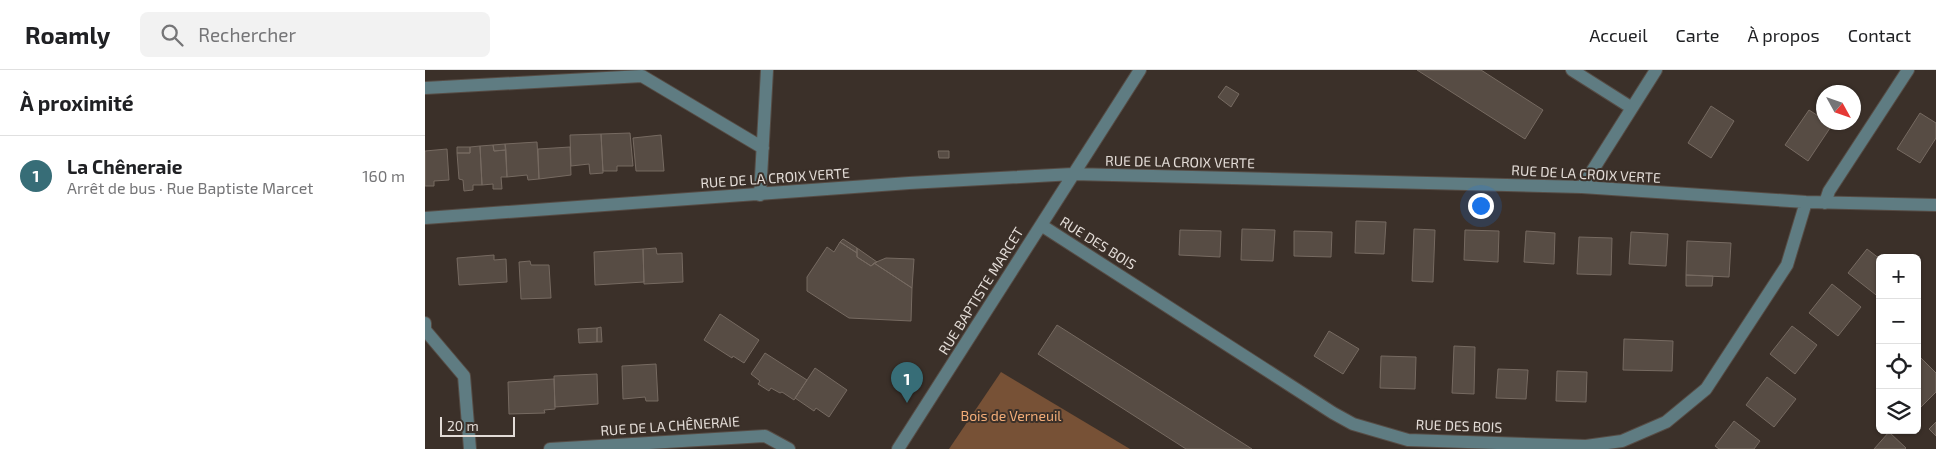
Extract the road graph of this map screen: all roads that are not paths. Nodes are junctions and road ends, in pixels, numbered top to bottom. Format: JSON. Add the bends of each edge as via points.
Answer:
{"nodes":[{"id":1,"x":767,"y":70,"type":"edge"},
{"id":2,"x":1140,"y":70,"type":"edge"},
{"id":3,"x":1572,"y":70,"type":"edge"},
{"id":4,"x":1655,"y":70,"type":"edge"},
{"id":5,"x":1908,"y":70,"type":"edge"},
{"id":6,"x":425,"y":88,"type":"edge"},
{"id":7,"x":1632,"y":108,"type":"junction"},
{"id":8,"x":763,"y":148,"type":"junction"},
{"id":9,"x":1073,"y":174,"type":"junction"},
{"id":10,"x":1582,"y":187,"type":"junction"},
{"id":11,"x":760,"y":195,"type":"junction"},
{"id":12,"x":1806,"y":202,"type":"junction"},
{"id":13,"x":1825,"y":203,"type":"junction"},
{"id":14,"x":1936,"y":205,"type":"edge"},
{"id":15,"x":425,"y":218,"type":"edge"},
{"id":16,"x":1041,"y":225,"type":"junction"},
{"id":17,"x":425,"y":323,"type":"edge"},
{"id":18,"x":470,"y":449,"type":"edge"},
{"id":19,"x":550,"y":449,"type":"edge"},
{"id":20,"x":789,"y":449,"type":"edge"},
{"id":21,"x":898,"y":449,"type":"edge"}],
"edges":[{"from":1,"to":8,"type":"street"},
{"from":2,"to":9,"type":"street","name":"RUE BAPTISTE MARCET"},
{"from":3,"to":7,"type":"street"},
{"from":4,"to":7,"type":"street"},
{"from":5,"to":13,"type":"street","via":[[1829,191]]},
{"from":6,"to":8,"type":"street","via":[[642,76]]},
{"from":7,"to":10,"type":"street"},
{"from":8,"to":11,"type":"street"},
{"from":9,"to":10,"type":"street","name":"RUE DE LA CROIX VERTE"},
{"from":9,"to":11,"type":"street","name":"RUE DE LA CROIX VERTE"},
{"from":9,"to":16,"type":"street","name":"RUE BAPTISTE MARCET"},
{"from":10,"to":12,"type":"street","name":"RUE DE LA CROIX VERTE"},
{"from":11,"to":15,"type":"street","name":"RUE DE LA CROIX VERTE"},
{"from":12,"to":13,"type":"street","name":"RUE DE LA CROIX VERTE"},
{"from":12,"to":16,"type":"street","name":"RUE DES BOIS","via":[[1787,265],[1706,389],[1666,422],[1622,441],[1586,446],[1407,440],[1353,424]]},
{"from":13,"to":14,"type":"street","name":"RUE DE LA CROIX VERTE"},
{"from":16,"to":21,"type":"street","name":"RUE BAPTISTE MARCET"},
{"from":17,"to":18,"type":"street","via":[[425,330],[463,376]]},
{"from":19,"to":20,"type":"street","name":"RUE DE LA CHÊNERAIE","via":[[765,436]]}]}
